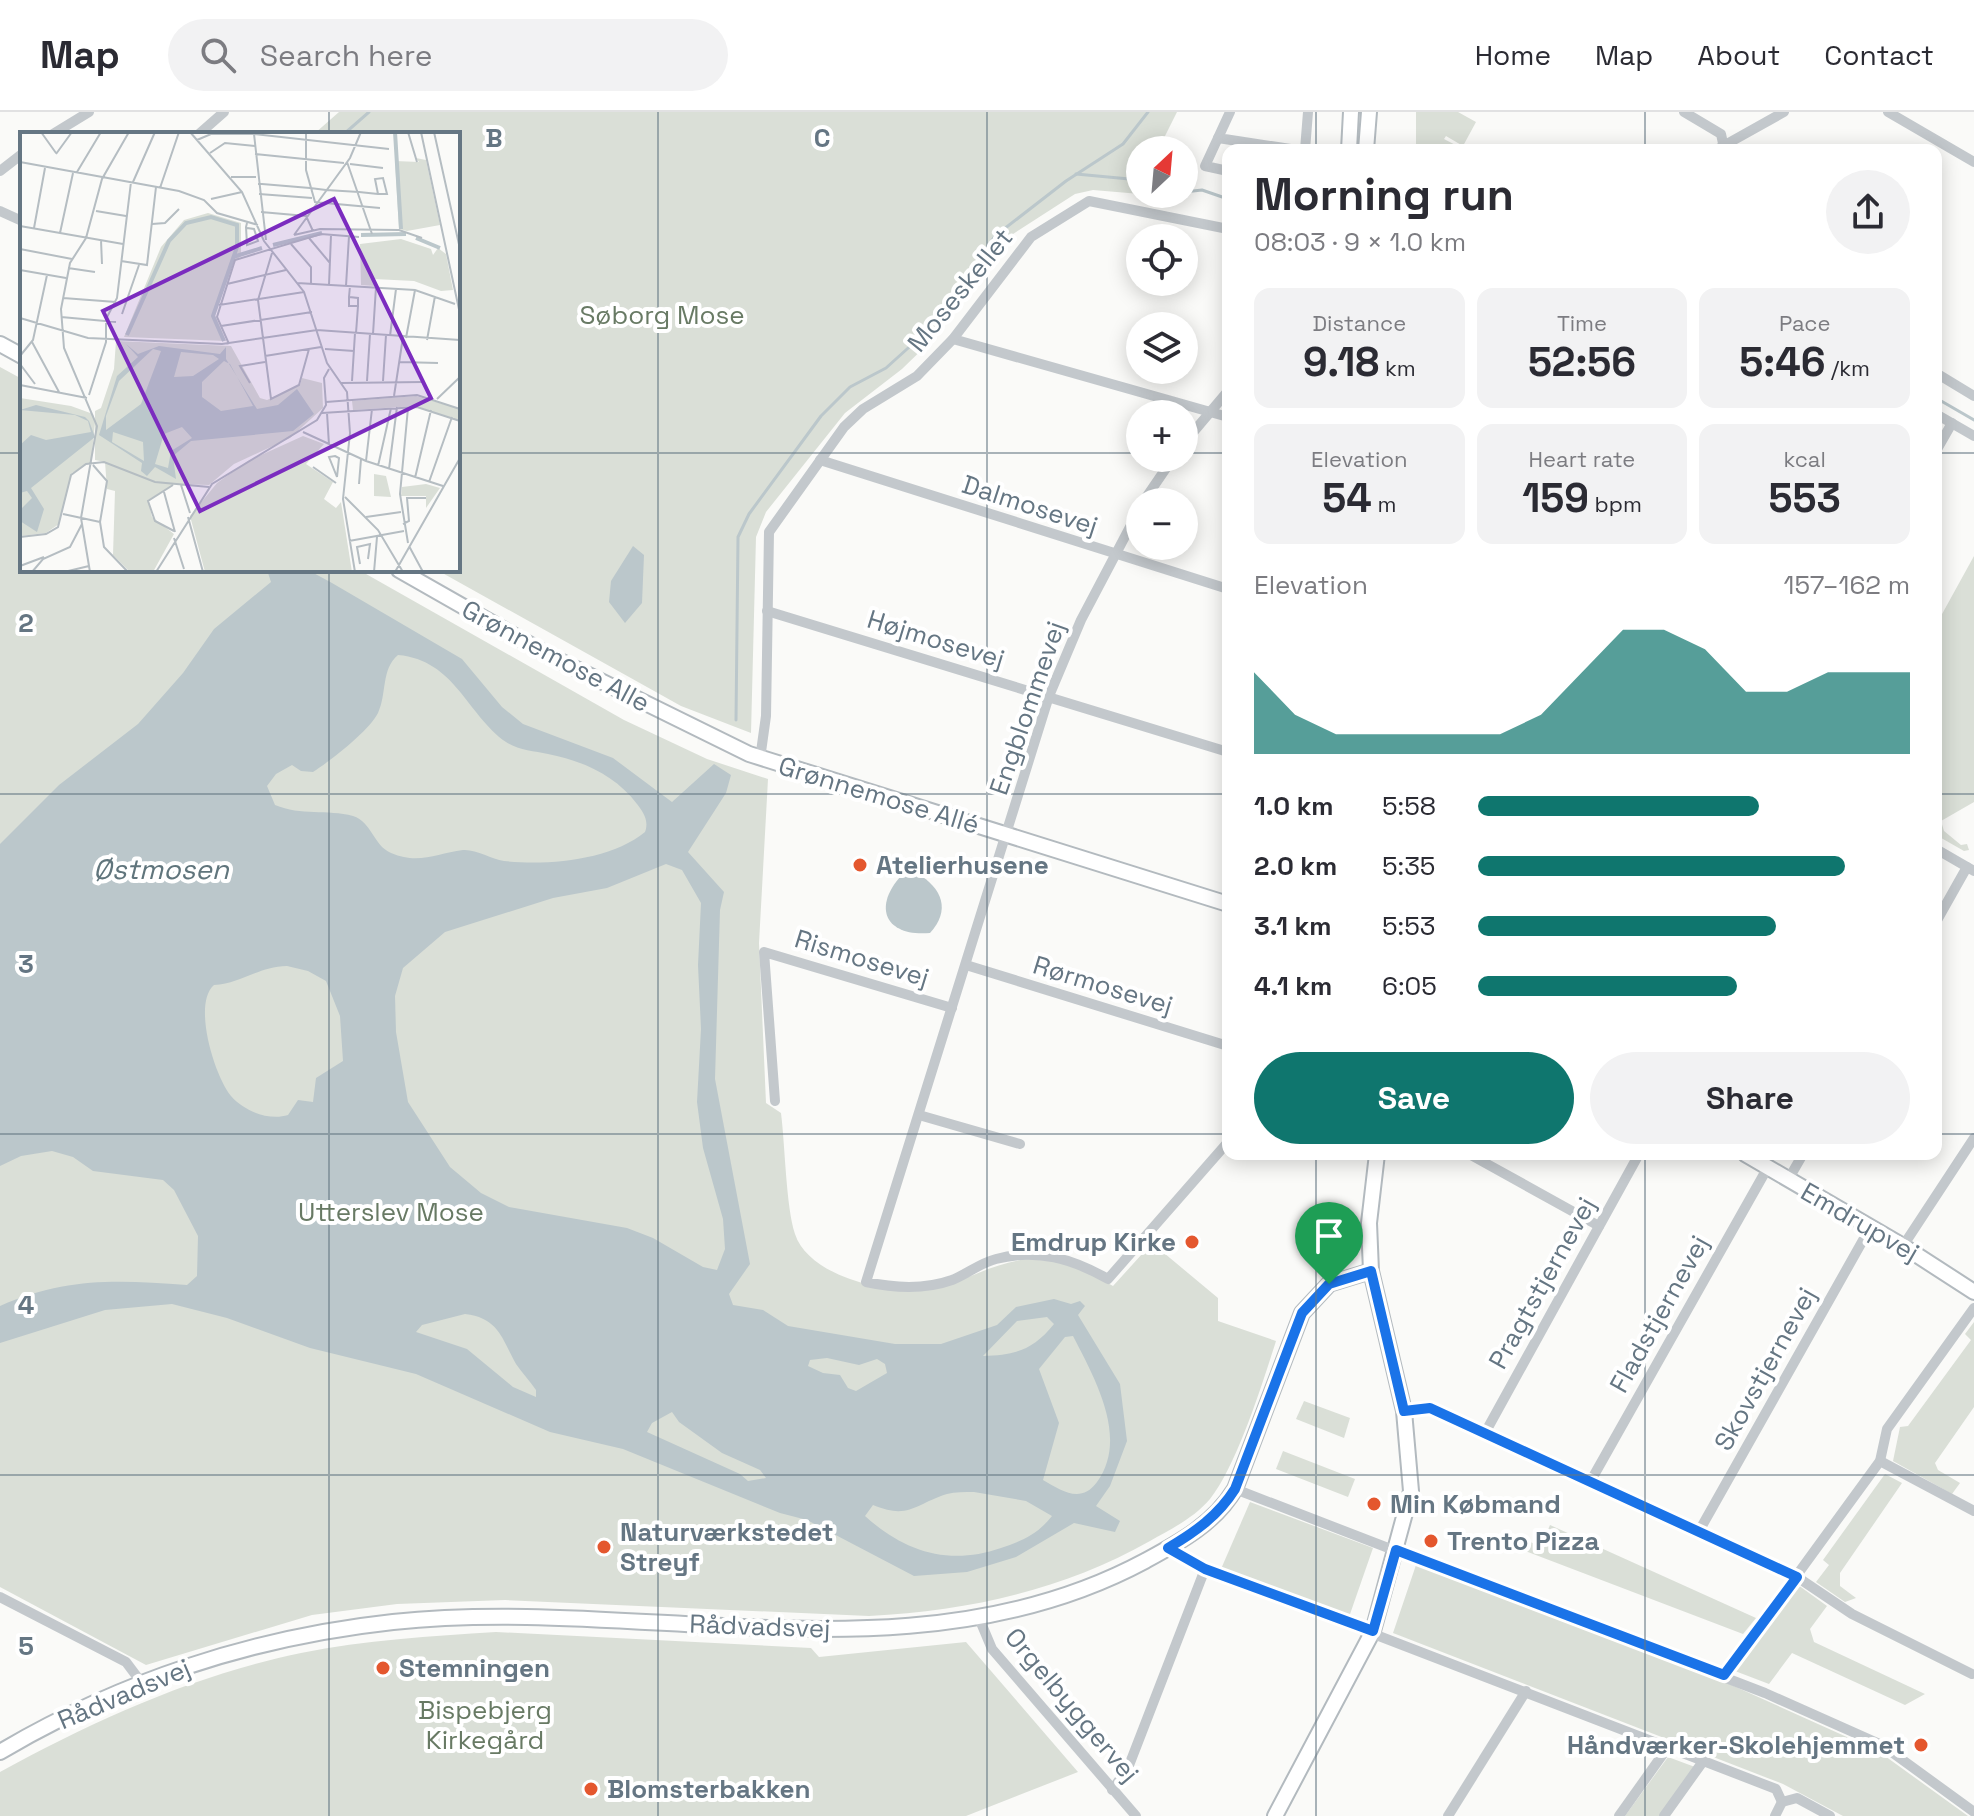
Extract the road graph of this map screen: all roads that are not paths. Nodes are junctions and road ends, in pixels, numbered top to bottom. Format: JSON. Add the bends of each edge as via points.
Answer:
{"nodes":[{"id":1,"x":89,"y":112,"type":"edge"},
{"id":2,"x":224,"y":112,"type":"edge"},
{"id":3,"x":1230,"y":112,"type":"edge"},
{"id":4,"x":1308,"y":112,"type":"edge"},
{"id":5,"x":1351,"y":112,"type":"edge"},
{"id":6,"x":1369,"y":112,"type":"edge"},
{"id":7,"x":1377,"y":112,"type":"edge"},
{"id":8,"x":1684,"y":112,"type":"edge"},
{"id":9,"x":1784,"y":112,"type":"edge"},
{"id":10,"x":1888,"y":112,"type":"edge"},
{"id":11,"x":56,"y":132,"type":"edge"},
{"id":12,"x":201,"y":132,"type":"edge"},
{"id":13,"x":1218,"y":138,"type":"junction"},
{"id":14,"x":1258,"y":144,"type":"edge"},
{"id":15,"x":1305,"y":144,"type":"edge"},
{"id":16,"x":1349,"y":144,"type":"edge"},
{"id":17,"x":1366,"y":144,"type":"edge"},
{"id":18,"x":1367,"y":144,"type":"edge"},
{"id":19,"x":1722,"y":144,"type":"edge"},
{"id":20,"x":1729,"y":144,"type":"edge"},
{"id":21,"x":20,"y":156,"type":"edge"},
{"id":22,"x":1974,"y":162,"type":"edge"},
{"id":23,"x":1222,"y":170,"type":"edge"},
{"id":24,"x":0,"y":171,"type":"edge"},
{"id":25,"x":0,"y":211,"type":"edge"},
{"id":26,"x":20,"y":220,"type":"edge"},
{"id":27,"x":1222,"y":228,"type":"edge"},
{"id":28,"x":953,"y":339,"type":"junction"},
{"id":29,"x":0,"y":344,"type":"edge"},
{"id":30,"x":20,"y":355,"type":"edge"},
{"id":31,"x":1942,"y":377,"type":"edge"},
{"id":32,"x":1974,"y":396,"type":"edge"},
{"id":33,"x":1222,"y":397,"type":"edge"},
{"id":34,"x":1208,"y":412,"type":"junction"},
{"id":35,"x":1222,"y":416,"type":"edge"},
{"id":36,"x":1942,"y":417,"type":"edge"},
{"id":37,"x":1952,"y":423,"type":"junction"},
{"id":38,"x":1198,"y":425,"type":"edge"},
{"id":39,"x":1974,"y":436,"type":"edge"},
{"id":40,"x":1942,"y":440,"type":"edge"},
{"id":41,"x":820,"y":460,"type":"junction"},
{"id":42,"x":1126,"y":532,"type":"edge"},
{"id":43,"x":1113,"y":555,"type":"junction"},
{"id":44,"x":403,"y":572,"type":"edge"},
{"id":45,"x":1222,"y":587,"type":"edge"},
{"id":46,"x":767,"y":611,"type":"junction"},
{"id":47,"x":1049,"y":696,"type":"junction"},
{"id":48,"x":715,"y":740,"type":"joint"},
{"id":49,"x":1222,"y":750,"type":"edge"},
{"id":50,"x":760,"y":759,"type":"junction"},
{"id":51,"x":1006,"y":835,"type":"junction"},
{"id":52,"x":1942,"y":852,"type":"edge"},
{"id":53,"x":1971,"y":869,"type":"edge"},
{"id":54,"x":1222,"y":902,"type":"edge"},
{"id":55,"x":1942,"y":913,"type":"edge"},
{"id":56,"x":966,"y":965,"type":"junction"},
{"id":57,"x":952,"y":1008,"type":"junction"},
{"id":58,"x":1222,"y":1044,"type":"edge"},
{"id":59,"x":775,"y":1101,"type":"dead end"},
{"id":60,"x":919,"y":1115,"type":"junction"},
{"id":61,"x":1974,"y":1138,"type":"edge"},
{"id":62,"x":1020,"y":1144,"type":"dead end"},
{"id":63,"x":1222,"y":1149,"type":"edge"},
{"id":64,"x":1376,"y":1160,"type":"edge"},
{"id":65,"x":1480,"y":1160,"type":"edge"},
{"id":66,"x":1636,"y":1160,"type":"edge"},
{"id":67,"x":1756,"y":1160,"type":"edge"},
{"id":68,"x":1800,"y":1160,"type":"edge"},
{"id":69,"x":1768,"y":1167,"type":"junction"},
{"id":70,"x":1788,"y":1180,"type":"junction"},
{"id":71,"x":1599,"y":1226,"type":"junction"},
{"id":72,"x":1871,"y":1226,"type":"junction"},
{"id":73,"x":1903,"y":1246,"type":"junction"},
{"id":74,"x":1371,"y":1271,"type":"junction"},
{"id":75,"x":1974,"y":1292,"type":"edge"},
{"id":76,"x":1974,"y":1308,"type":"edge"},
{"id":77,"x":1404,"y":1411,"type":"junction"},
{"id":78,"x":1485,"y":1433,"type":"junction"},
{"id":79,"x":1880,"y":1461,"type":"junction"},
{"id":80,"x":1589,"y":1484,"type":"junction"},
{"id":81,"x":1235,"y":1489,"type":"junction"},
{"id":82,"x":1974,"y":1511,"type":"edge"},
{"id":83,"x":1698,"y":1533,"type":"junction"},
{"id":84,"x":1168,"y":1548,"type":"junction"},
{"id":85,"x":1396,"y":1550,"type":"junction"},
{"id":86,"x":1205,"y":1569,"type":"junction"},
{"id":87,"x":1797,"y":1577,"type":"junction"},
{"id":88,"x":0,"y":1597,"type":"edge"},
{"id":89,"x":979,"y":1618,"type":"junction"},
{"id":90,"x":1373,"y":1631,"type":"junction"},
{"id":91,"x":1972,"y":1674,"type":"edge"},
{"id":92,"x":1724,"y":1675,"type":"junction"},
{"id":93,"x":141,"y":1682,"type":"junction"},
{"id":94,"x":1526,"y":1691,"type":"junction"},
{"id":95,"x":1668,"y":1747,"type":"junction"},
{"id":96,"x":0,"y":1752,"type":"edge"},
{"id":97,"x":1704,"y":1760,"type":"junction"},
{"id":98,"x":1112,"y":1790,"type":"junction"},
{"id":99,"x":1782,"y":1802,"type":"junction"},
{"id":100,"x":1974,"y":1812,"type":"edge"},
{"id":101,"x":1136,"y":1816,"type":"edge"},
{"id":102,"x":1275,"y":1816,"type":"edge"},
{"id":103,"x":1448,"y":1816,"type":"edge"},
{"id":104,"x":1619,"y":1816,"type":"edge"},
{"id":105,"x":1664,"y":1816,"type":"edge"},
{"id":106,"x":1775,"y":1816,"type":"edge"},
{"id":107,"x":1830,"y":1816,"type":"edge"}],
"edges":[{"from":1,"to":11,"type":"street"},
{"from":2,"to":12,"type":"street"},
{"from":3,"to":13,"type":"street"},
{"from":4,"to":15,"type":"street"},
{"from":5,"to":16,"type":"street"},
{"from":6,"to":17,"type":"street"},
{"from":7,"to":18,"type":"street"},
{"from":8,"to":19,"type":"street","via":[[1721,134]]},
{"from":9,"to":20,"type":"street"},
{"from":10,"to":22,"type":"street"},
{"from":13,"to":14,"type":"street"},
{"from":13,"to":23,"type":"street","via":[[1205,166]]},
{"from":21,"to":24,"type":"street"},
{"from":25,"to":26,"type":"street"},
{"from":27,"to":28,"type":"street","name":"Moseskellet","via":[[1089,201],[1031,237]]},
{"from":28,"to":34,"type":"street"},
{"from":28,"to":41,"type":"street","name":"Moseskellet","via":[[917,376],[863,409]]},
{"from":29,"to":30,"type":"street"},
{"from":31,"to":32,"type":"street"},
{"from":33,"to":34,"type":"street"},
{"from":34,"to":35,"type":"street"},
{"from":34,"to":38,"type":"street"},
{"from":36,"to":37,"type":"street"},
{"from":37,"to":39,"type":"street"},
{"from":37,"to":40,"type":"street"},
{"from":41,"to":43,"type":"street","name":"Dalmosevej"},
{"from":41,"to":46,"type":"street","name":"Moseskellet","via":[[769,532]]},
{"from":42,"to":43,"type":"street","name":"Engblommevej"},
{"from":43,"to":45,"type":"street","name":"Dalmosevej"},
{"from":43,"to":47,"type":"street","name":"Engblommevej"},
{"from":44,"to":48,"type":"street","name":"Grønnemose Alle","via":[[550,656]]},
{"from":46,"to":47,"type":"street","name":"Højmosevej"},
{"from":46,"to":50,"type":"street","name":"Moseskellet"},
{"from":47,"to":49,"type":"street","name":"Højmosevej"},
{"from":47,"to":51,"type":"street","name":"Engblommevej"},
{"from":48,"to":50,"type":"street","name":"Grønnemose Allé"},
{"from":50,"to":51,"type":"street","name":"Grønnemose Allé"},
{"from":51,"to":54,"type":"street","name":"Grønnemose Allé"},
{"from":51,"to":56,"type":"street","name":"Engblommevej"},
{"from":52,"to":53,"type":"street"},
{"from":53,"to":55,"type":"street"},
{"from":56,"to":57,"type":"street","name":"Engblommevej"},
{"from":56,"to":58,"type":"street","name":"Rørmosevej"},
{"from":57,"to":59,"type":"street","name":"Rismosevej","via":[[764,952]]},
{"from":57,"to":60,"type":"street","name":"Engblommevej"},
{"from":60,"to":62,"type":"street"},
{"from":60,"to":63,"type":"street","name":"Engblommevej","via":[[866,1282],[892,1288],[924,1286],[950,1281],[993,1260],[1038,1254],[1074,1262],[1108,1279]]},
{"from":61,"to":73,"type":"street"},
{"from":64,"to":74,"type":"street","via":[[1369,1223]]},
{"from":65,"to":71,"type":"street"},
{"from":66,"to":71,"type":"street","name":"Pragtstjernevej"},
{"from":67,"to":69,"type":"street","name":"Emdrupvej"},
{"from":68,"to":70,"type":"street"},
{"from":69,"to":70,"type":"street","name":"Emdrupvej"},
{"from":69,"to":80,"type":"street","name":"Fladstjernevej"},
{"from":70,"to":72,"type":"street","name":"Emdrupvej"},
{"from":71,"to":78,"type":"street","name":"Pragtstjernevej"},
{"from":72,"to":73,"type":"street","name":"Emdrupvej"},
{"from":72,"to":83,"type":"street","name":"Skovstjernevej"},
{"from":73,"to":75,"type":"street","name":"Emdrupvej"},
{"from":74,"to":77,"type":"street"},
{"from":74,"to":81,"type":"street","name":"Rådvadsvej","via":[[1329,1284],[1302,1313]]},
{"from":76,"to":79,"type":"street","via":[[1887,1429]]},
{"from":77,"to":78,"type":"street","via":[[1430,1408]]},
{"from":77,"to":85,"type":"street","via":[[1411,1491]]},
{"from":78,"to":80,"type":"street"},
{"from":79,"to":82,"type":"street"},
{"from":79,"to":87,"type":"street"},
{"from":80,"to":83,"type":"street"},
{"from":81,"to":84,"type":"street","name":"Rådvadsvej","via":[[1210,1519]]},
{"from":81,"to":85,"type":"street"},
{"from":83,"to":87,"type":"street"},
{"from":84,"to":86,"type":"street"},
{"from":84,"to":89,"type":"street","name":"Rådvadsvej","via":[[1051,1601]]},
{"from":85,"to":90,"type":"street"},
{"from":85,"to":92,"type":"street"},
{"from":86,"to":90,"type":"street"},
{"from":86,"to":98,"type":"street","via":[[1128,1768]]},
{"from":87,"to":91,"type":"street","via":[[1852,1614]]},
{"from":87,"to":92,"type":"street"},
{"from":88,"to":93,"type":"street","via":[[126,1662]]},
{"from":89,"to":93,"type":"street","name":"Rådvadsvej","via":[[819,1629],[484,1617],[394,1622],[244,1649]]},
{"from":89,"to":98,"type":"street","name":"Orgelbyggervej","via":[[992,1649]]},
{"from":90,"to":94,"type":"street"},
{"from":90,"to":102,"type":"street"},
{"from":92,"to":100,"type":"street","via":[[1882,1745]]},
{"from":93,"to":96,"type":"street","name":"Rådvadsvej"},
{"from":94,"to":95,"type":"street"},
{"from":94,"to":103,"type":"street"},
{"from":95,"to":97,"type":"street"},
{"from":95,"to":104,"type":"street"},
{"from":97,"to":99,"type":"street","via":[[1776,1789]]},
{"from":97,"to":105,"type":"street"},
{"from":98,"to":101,"type":"street","name":"Orgelbyggervej"},
{"from":99,"to":106,"type":"street"},
{"from":99,"to":107,"type":"street","via":[[1797,1798]]}]}
